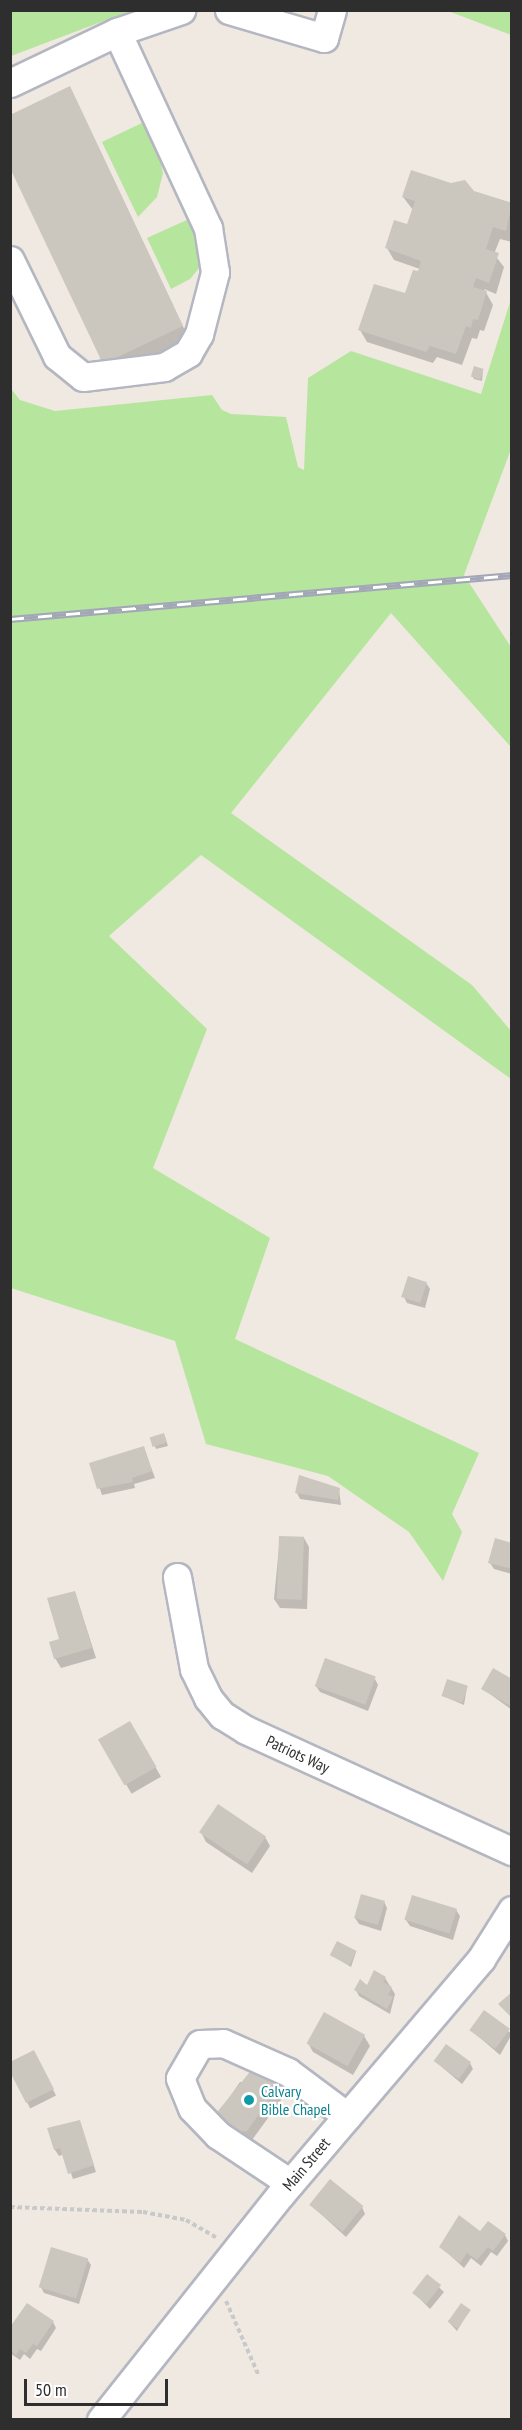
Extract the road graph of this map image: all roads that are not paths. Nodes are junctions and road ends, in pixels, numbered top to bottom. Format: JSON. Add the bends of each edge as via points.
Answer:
{"nodes":[{"id":1,"x":181,"y":10,"type":"edge"},
{"id":2,"x":229,"y":10,"type":"edge"},
{"id":3,"x":333,"y":10,"type":"edge"},
{"id":4,"x":117,"y":32,"type":"junction"},
{"id":5,"x":10,"y":83,"type":"edge"},
{"id":6,"x":10,"y":260,"type":"edge"},
{"id":7,"x":177,"y":1577,"type":"dead end"},
{"id":8,"x":512,"y":1851,"type":"edge"},
{"id":9,"x":512,"y":1910,"type":"edge"},
{"id":10,"x":347,"y":2116,"type":"junction"},
{"id":11,"x":290,"y":2183,"type":"junction"},
{"id":12,"x":101,"y":2420,"type":"edge"}],
"edges":[{"from":1,"to":4,"type":"street"},
{"from":2,"to":3,"type":"street","via":[[324,38]]},
{"from":4,"to":5,"type":"street"},
{"from":4,"to":6,"type":"street","via":[[208,228],[215,272],[200,334],[188,353],[164,367],[83,377],[57,356]]},
{"from":7,"to":8,"type":"street","name":"Patriots Way","via":[[194,1669],[208,1698],[222,1715],[257,1736]]},
{"from":9,"to":10,"type":"street","name":"Main Street","via":[[481,1959]]},
{"from":10,"to":11,"type":"street","name":"Main Street"},
{"from":10,"to":11,"type":"street","via":[[288,2072],[223,2043],[200,2044],[180,2078],[192,2108],[218,2135]]},
{"from":11,"to":12,"type":"street","name":"Main Street"}]}
